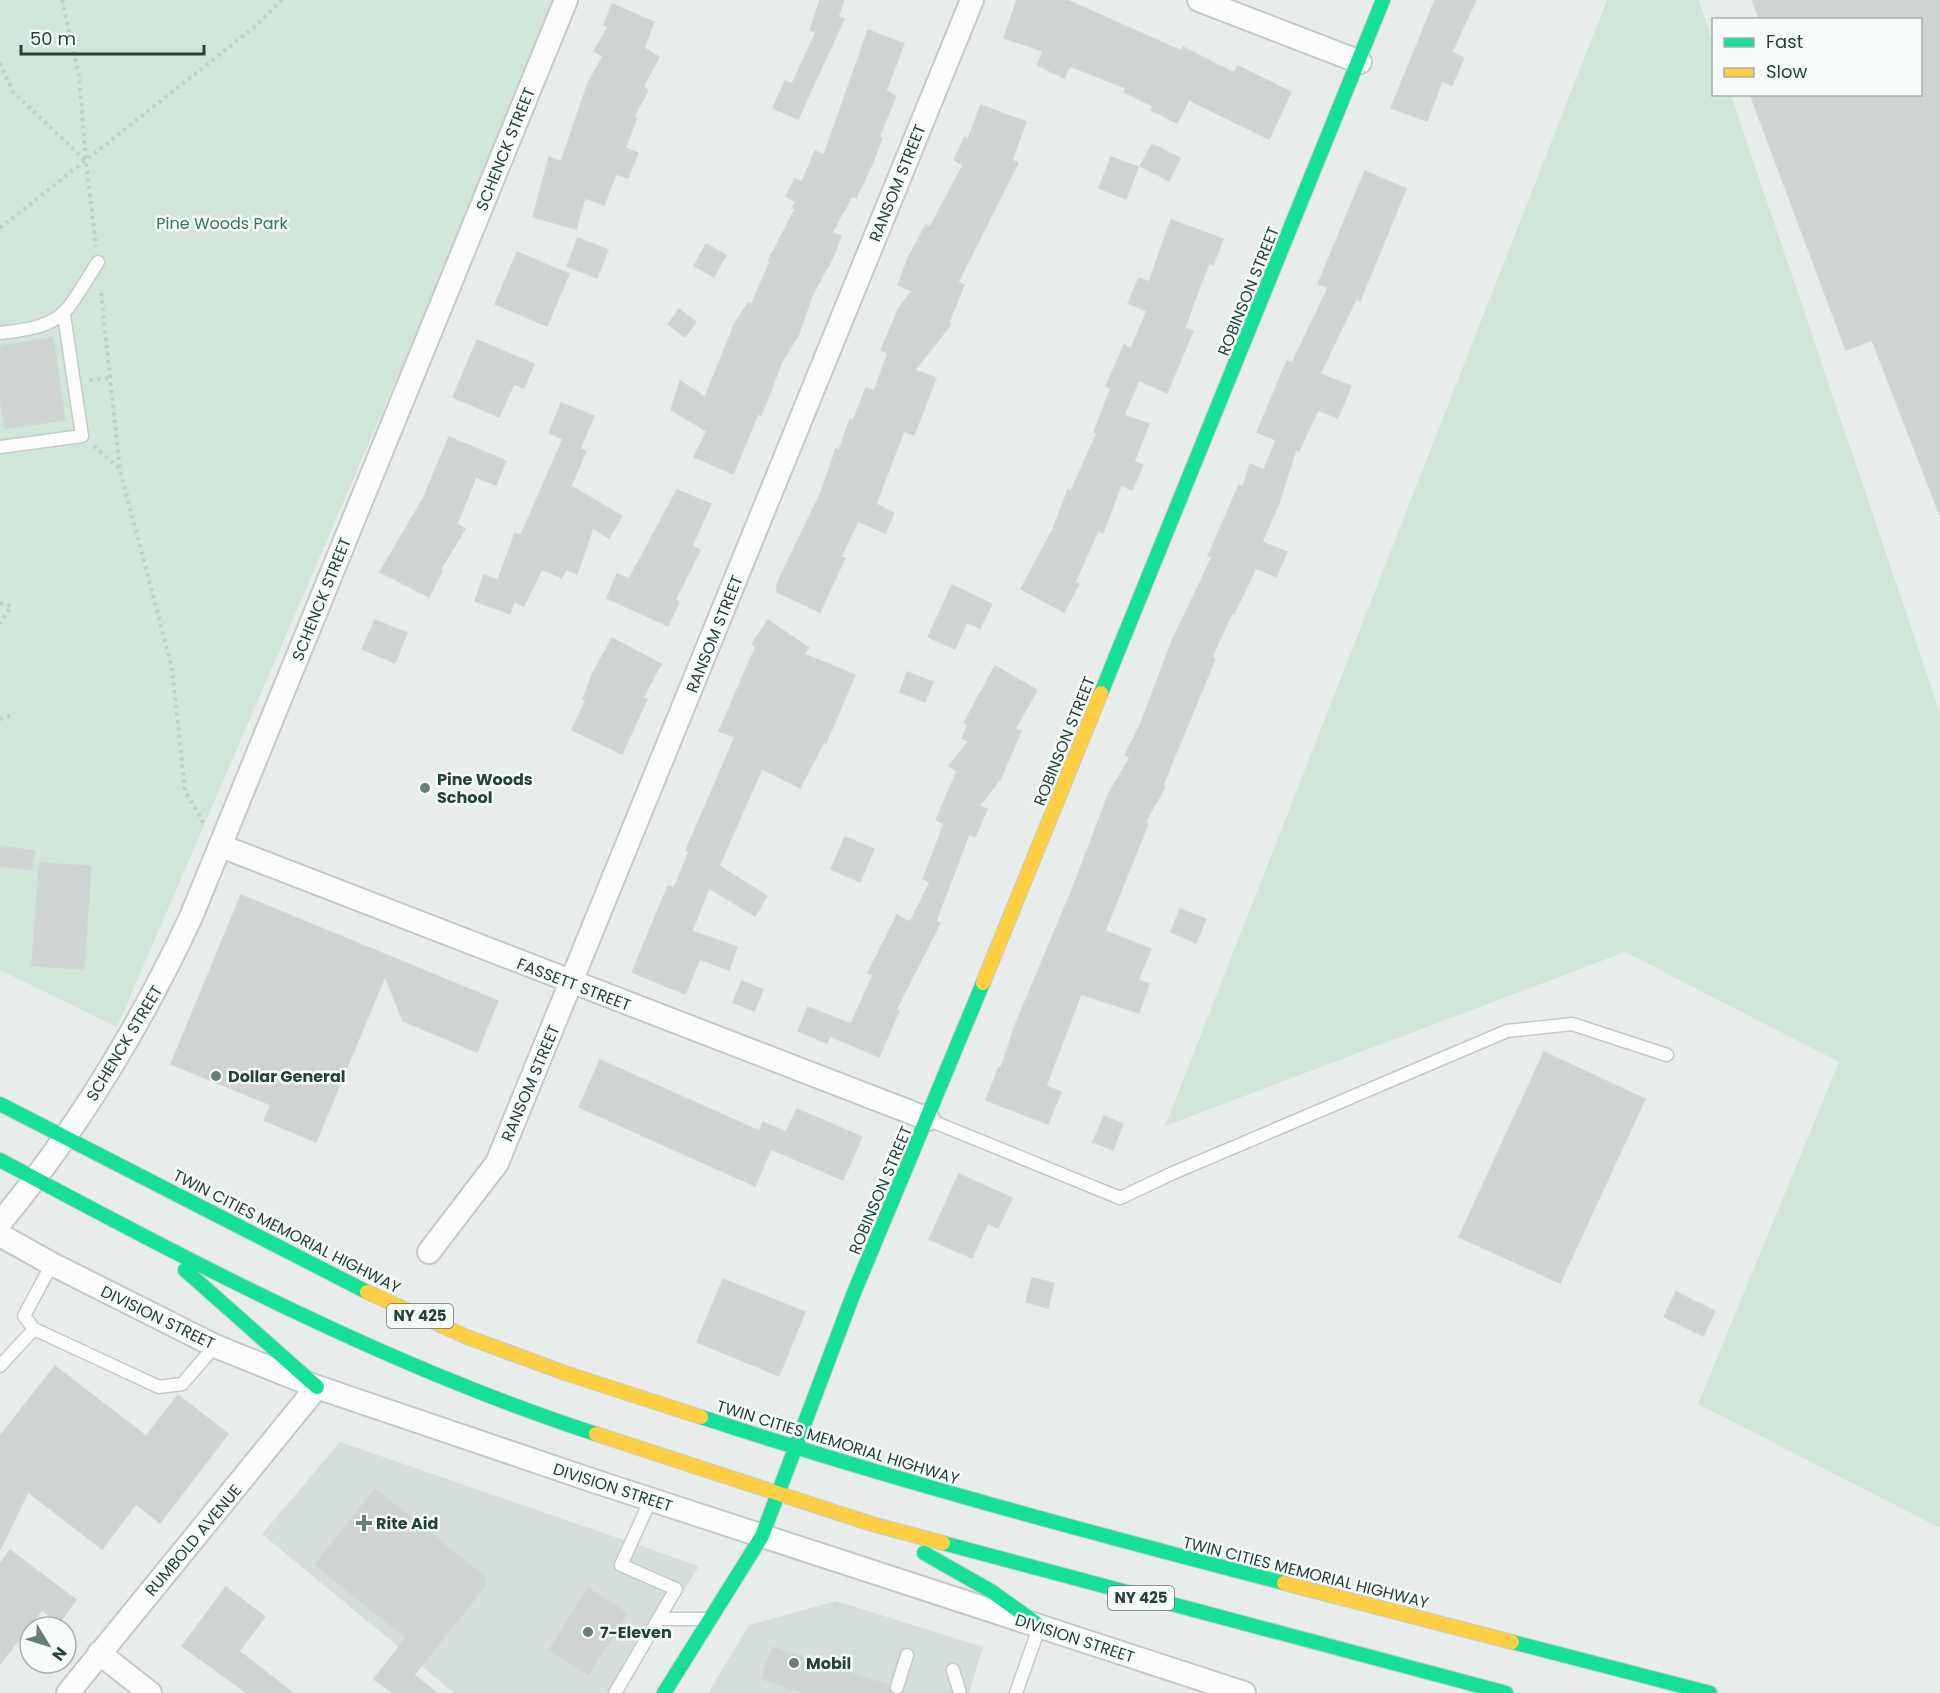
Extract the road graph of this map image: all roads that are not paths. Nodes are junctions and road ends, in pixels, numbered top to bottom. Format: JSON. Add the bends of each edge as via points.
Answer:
{"nodes":[{"id":1,"x":566,"y":0,"type":"edge"},
{"id":2,"x":972,"y":0,"type":"edge"},
{"id":3,"x":1199,"y":0,"type":"edge"},
{"id":4,"x":1383,"y":0,"type":"edge"},
{"id":5,"x":1360,"y":62,"type":"junction"},
{"id":6,"x":98,"y":262,"type":"road end"},
{"id":7,"x":64,"y":315,"type":"junction"},
{"id":8,"x":0,"y":333,"type":"edge"},
{"id":9,"x":0,"y":447,"type":"edge"},
{"id":10,"x":221,"y":846,"type":"junction"},
{"id":11,"x":572,"y":983,"type":"junction"},
{"id":12,"x":1666,"y":1055,"type":"dead end"},
{"id":13,"x":0,"y":1104,"type":"edge"},
{"id":14,"x":928,"y":1119,"type":"junction"},
{"id":15,"x":65,"y":1137,"type":"junction"},
{"id":16,"x":0,"y":1160,"type":"edge"},
{"id":17,"x":37,"y":1179,"type":"junction"},
{"id":18,"x":0,"y":1223,"type":"edge"},
{"id":19,"x":0,"y":1235,"type":"edge"},
{"id":20,"x":152,"y":1241,"type":"junction"},
{"id":21,"x":429,"y":1252,"type":"dead end"},
{"id":22,"x":52,"y":1264,"type":"junction"},
{"id":23,"x":34,"y":1329,"type":"junction"},
{"id":24,"x":215,"y":1346,"type":"junction"},
{"id":25,"x":0,"y":1366,"type":"edge"},
{"id":26,"x":317,"y":1387,"type":"junction"},
{"id":27,"x":795,"y":1448,"type":"junction"},
{"id":28,"x":778,"y":1494,"type":"junction"},
{"id":29,"x":651,"y":1499,"type":"junction"},
{"id":30,"x":872,"y":1524,"type":"junction"},
{"id":31,"x":762,"y":1536,"type":"junction"},
{"id":32,"x":659,"y":1619,"type":"junction"},
{"id":33,"x":711,"y":1619,"type":"junction"},
{"id":34,"x":1040,"y":1626,"type":"junction"},
{"id":35,"x":99,"y":1653,"type":"junction"},
{"id":36,"x":907,"y":1655,"type":"dead end"},
{"id":37,"x":953,"y":1670,"type":"dead end"},
{"id":38,"x":1478,"y":1685,"type":"junction"},
{"id":39,"x":897,"y":1687,"type":"dead end"},
{"id":40,"x":1448,"y":1691,"type":"dead end"},
{"id":41,"x":68,"y":1693,"type":"edge"},
{"id":42,"x":150,"y":1693,"type":"edge"},
{"id":43,"x":615,"y":1693,"type":"edge"},
{"id":44,"x":664,"y":1693,"type":"edge"},
{"id":45,"x":960,"y":1693,"type":"edge"},
{"id":46,"x":1016,"y":1693,"type":"edge"},
{"id":47,"x":1244,"y":1693,"type":"edge"},
{"id":48,"x":1506,"y":1693,"type":"edge"},
{"id":49,"x":1710,"y":1693,"type":"edge"}],
"edges":[{"from":1,"to":10,"type":"street","name":"SCHENCK STREET"},
{"from":2,"to":11,"type":"street","name":"RANSOM STREET"},
{"from":3,"to":5,"type":"street"},
{"from":4,"to":5,"type":"main road","name":"ROBINSON STREET"},
{"from":5,"to":14,"type":"main road","name":"ROBINSON STREET"},
{"from":6,"to":7,"type":"lane"},
{"from":7,"to":8,"type":"lane","via":[[36,329]]},
{"from":7,"to":9,"type":"lane","via":[[82,436]]},
{"from":10,"to":11,"type":"street","name":"FASSETT STREET"},
{"from":10,"to":15,"type":"street","name":"SCHENCK STREET","via":[[162,979]]},
{"from":11,"to":14,"type":"street","name":"FASSETT STREET"},
{"from":11,"to":21,"type":"street","name":"RANSOM STREET","via":[[496,1163]]},
{"from":12,"to":14,"type":"lane","via":[[1572,1024],[1507,1031],[1120,1198]]},
{"from":13,"to":15,"type":"main road","name":"TWIN CITIES MEMORIAL HIGHWAY","number":"NY 425"},
{"from":14,"to":27,"type":"main road","name":"ROBINSON STREET","via":[[853,1295]]},
{"from":15,"to":17,"type":"street","name":"SCHENCK STREET"},
{"from":15,"to":27,"type":"main road","name":"TWIN CITIES MEMORIAL HIGHWAY","number":"NY 425","via":[[367,1292],[467,1337],[564,1373]]},
{"from":16,"to":17,"type":"main road","number":"NY 425"},
{"from":17,"to":18,"type":"street","name":"SCHENCK STREET"},
{"from":17,"to":20,"type":"main road","number":"NY 425"},
{"from":19,"to":22,"type":"street","name":"DIVISION STREET"},
{"from":20,"to":26,"type":"main road"},
{"from":20,"to":28,"type":"main road","number":"NY 425","via":[[335,1332],[520,1409]]},
{"from":22,"to":23,"type":"lane","via":[[24,1316]]},
{"from":22,"to":24,"type":"street","name":"DIVISION STREET"},
{"from":23,"to":24,"type":"lane","via":[[159,1387],[182,1384]]},
{"from":23,"to":25,"type":"lane"},
{"from":24,"to":26,"type":"street","name":"DIVISION STREET"},
{"from":26,"to":29,"type":"street","name":"DIVISION STREET"},
{"from":26,"to":35,"type":"street","name":"RUMBOLD AVENUE"},
{"from":27,"to":28,"type":"main road","name":"ROBINSON STREET"},
{"from":27,"to":49,"type":"main road","name":"TWIN CITIES MEMORIAL HIGHWAY","number":"NY 425","via":[[1048,1522]]},
{"from":28,"to":30,"type":"main road","number":"NY 425"},
{"from":28,"to":31,"type":"main road","name":"ROBINSON STREET"},
{"from":29,"to":31,"type":"street","name":"DIVISION STREET"},
{"from":29,"to":32,"type":"lane","via":[[621,1565],[676,1589]]},
{"from":30,"to":34,"type":"main road","via":[[991,1591]]},
{"from":30,"to":38,"type":"main road","number":"NY 425"},
{"from":31,"to":33,"type":"main road","name":"ROBINSON STREET"},
{"from":31,"to":34,"type":"street","name":"DIVISION STREET"},
{"from":32,"to":33,"type":"lane"},
{"from":32,"to":43,"type":"lane"},
{"from":33,"to":44,"type":"main road","name":"ROBINSON STREET"},
{"from":34,"to":46,"type":"lane"},
{"from":34,"to":47,"type":"street","name":"DIVISION STREET"},
{"from":35,"to":41,"type":"street","name":"RUMBOLD AVENUE"},
{"from":35,"to":42,"type":"street"},
{"from":36,"to":39,"type":"lane"},
{"from":37,"to":45,"type":"lane"},
{"from":38,"to":40,"type":"main road"},
{"from":38,"to":48,"type":"main road","number":"NY 425"}]}
